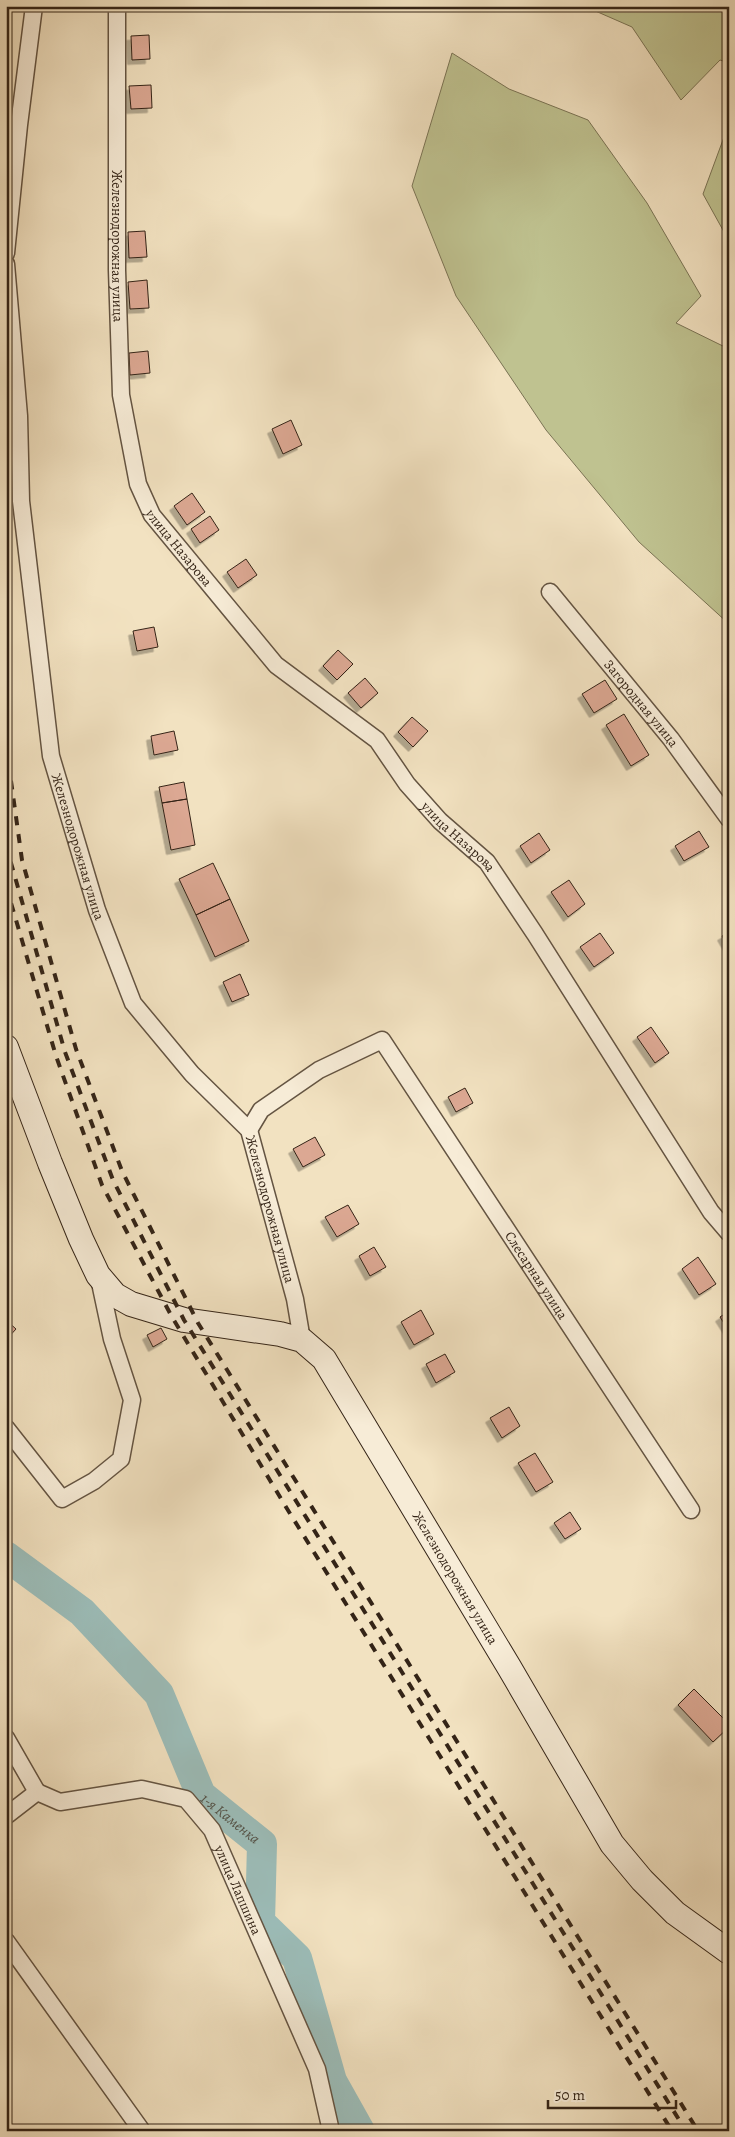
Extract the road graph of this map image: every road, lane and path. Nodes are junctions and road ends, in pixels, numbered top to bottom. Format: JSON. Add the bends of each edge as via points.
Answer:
{"nodes":[{"id":1,"x":34,"y":6,"type":"edge"},
{"id":2,"x":117,"y":6,"type":"edge"},
{"id":3,"x":6,"y":253,"type":"edge"},
{"id":4,"x":6,"y":264,"type":"edge"},
{"id":5,"x":138,"y":484,"type":"joint"},
{"id":6,"x":550,"y":592,"type":"dead end"},
{"id":7,"x":729,"y":819,"type":"edge"},
{"id":8,"x":6,"y":1047,"type":"edge"},
{"id":9,"x":249,"y":1130,"type":"junction"},
{"id":10,"x":711,"y":1212,"type":"junction"},
{"id":11,"x":729,"y":1213,"type":"edge"},
{"id":12,"x":729,"y":1233,"type":"edge"},
{"id":13,"x":98,"y":1275,"type":"junction"},
{"id":14,"x":302,"y":1340,"type":"junction"},
{"id":15,"x":6,"y":1428,"type":"edge"},
{"id":16,"x":691,"y":1510,"type":"dead end"},
{"id":17,"x":6,"y":1738,"type":"edge"},
{"id":18,"x":37,"y":1792,"type":"junction"},
{"id":19,"x":6,"y":1816,"type":"edge"},
{"id":20,"x":6,"y":1941,"type":"edge"},
{"id":21,"x":729,"y":1952,"type":"edge"},
{"id":22,"x":142,"y":2131,"type":"edge"},
{"id":23,"x":331,"y":2131,"type":"edge"}],
"edges":[{"from":1,"to":3,"type":"street"},
{"from":2,"to":5,"type":"street","name":"Железнодорожная улица","via":[[117,270],[121,395]]},
{"from":4,"to":9,"type":"street","name":"Железнодорожная улица","via":[[19,416],[21,501],[51,756],[97,910],[133,1003],[192,1074]]},
{"from":5,"to":10,"type":"street","name":"улица Назарова","via":[[152,515],[276,665],[377,740],[407,784],[440,822],[487,862]]},
{"from":6,"to":7,"type":"street","name":"Загородная улица","via":[[671,739]]},
{"from":8,"to":13,"type":"street","via":[[50,1163]]},
{"from":9,"to":14,"type":"street","name":"Железнодорожная улица","via":[[295,1299]]},
{"from":9,"to":16,"type":"street","name":"Слесарная улица","via":[[261,1110],[319,1070],[382,1040]]},
{"from":10,"to":11,"type":"street"},
{"from":10,"to":12,"type":"street","name":"улица Назарова"},
{"from":13,"to":14,"type":"street","via":[[115,1295],[131,1304],[184,1320]]},
{"from":13,"to":15,"type":"street","via":[[112,1339],[132,1400],[121,1458],[94,1481],[62,1499]]},
{"from":14,"to":21,"type":"street","name":"Железнодорожная улица","via":[[324,1359],[612,1844],[675,1913]]},
{"from":17,"to":18,"type":"street"},
{"from":18,"to":19,"type":"street"},
{"from":18,"to":23,"type":"street","name":"улица Лапшина","via":[[60,1802],[142,1789],[186,1799],[212,1830],[317,2069]]},
{"from":20,"to":22,"type":"street"}]}
